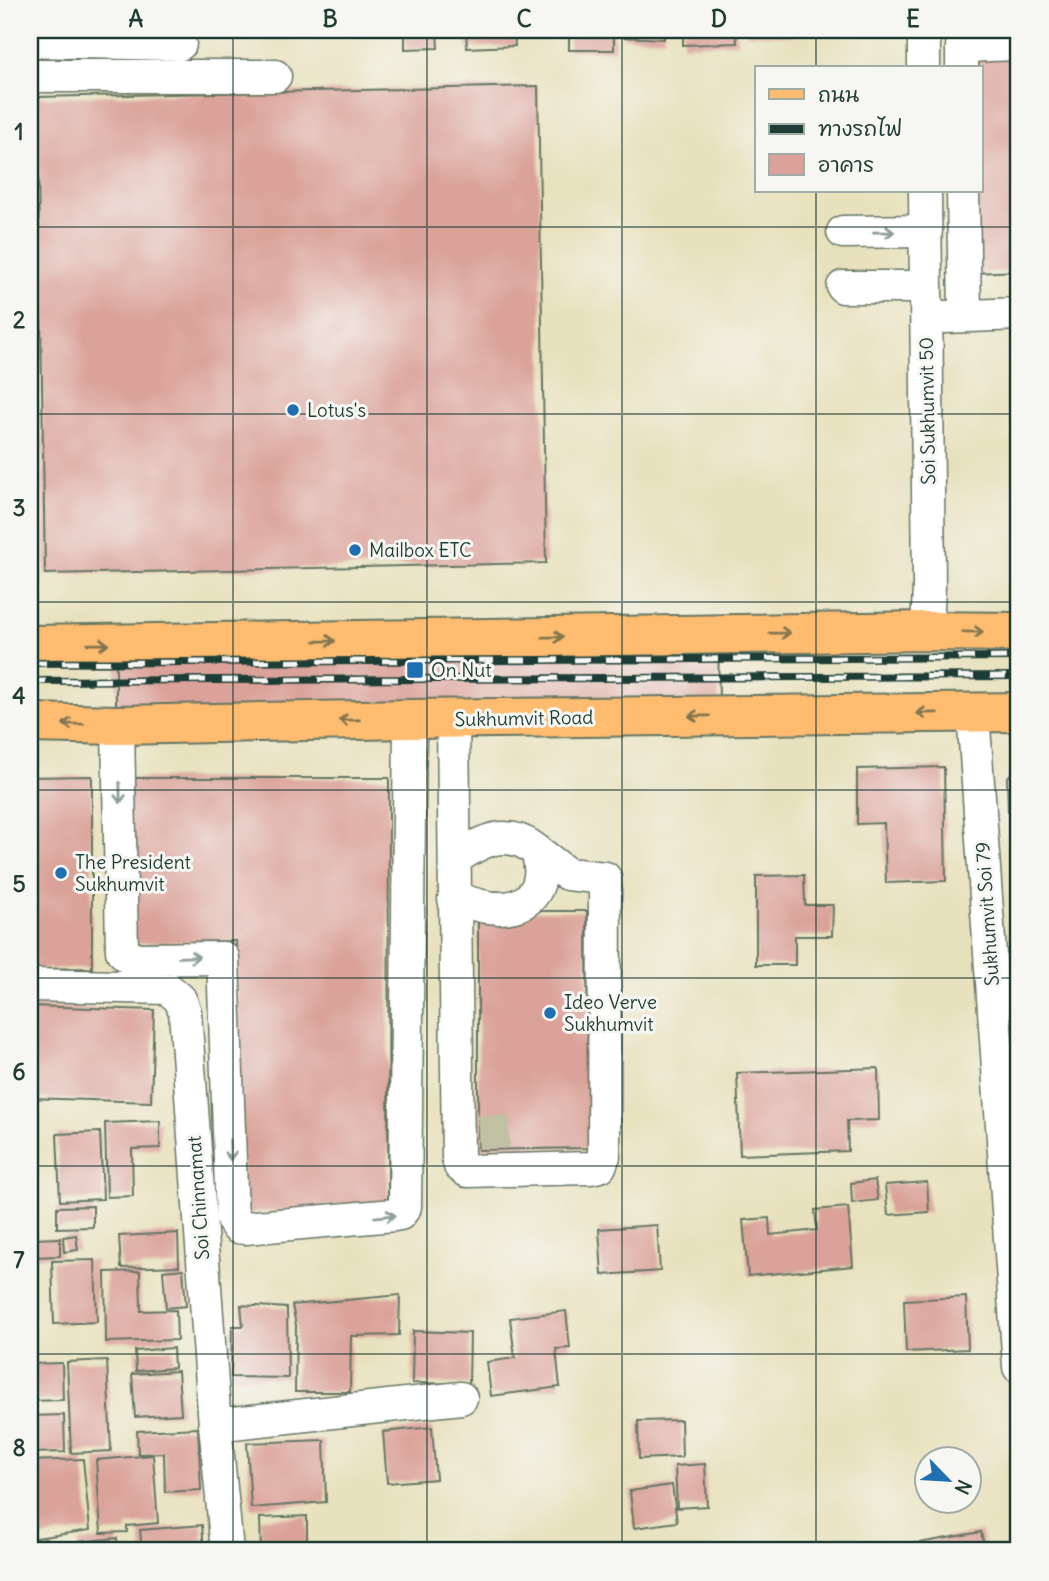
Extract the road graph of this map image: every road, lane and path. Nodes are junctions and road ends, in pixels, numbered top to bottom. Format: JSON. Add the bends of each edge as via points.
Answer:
{"nodes":[{"id":1,"x":924,"y":30,"type":"edge"},
{"id":2,"x":30,"y":40,"type":"edge"},
{"id":3,"x":180,"y":44,"type":"dead end"},
{"id":4,"x":1019,"y":44,"type":"edge"},
{"id":5,"x":924,"y":66,"type":"edge"},
{"id":6,"x":962,"y":66,"type":"edge"},
{"id":7,"x":30,"y":76,"type":"edge"},
{"id":8,"x":275,"y":76,"type":"dead end"},
{"id":9,"x":925,"y":192,"type":"edge"},
{"id":10,"x":963,"y":192,"type":"edge"},
{"id":11,"x":926,"y":231,"type":"junction"},
{"id":12,"x":843,"y":232,"type":"dead end"},
{"id":13,"x":843,"y":287,"type":"dead end"},
{"id":14,"x":926,"y":287,"type":"junction"},
{"id":15,"x":1019,"y":314,"type":"edge"},
{"id":16,"x":965,"y":316,"type":"junction"},
{"id":17,"x":926,"y":318,"type":"junction"},
{"id":18,"x":927,"y":631,"type":"junction"},
{"id":19,"x":1019,"y":632,"type":"edge"},
{"id":20,"x":30,"y":645,"type":"edge"},
{"id":21,"x":973,"y":712,"type":"junction"},
{"id":22,"x":1019,"y":712,"type":"edge"},
{"id":23,"x":410,"y":719,"type":"junction"},
{"id":24,"x":453,"y":719,"type":"junction"},
{"id":25,"x":30,"y":723,"type":"edge"},
{"id":26,"x":118,"y":725,"type":"junction"},
{"id":27,"x":537,"y":851,"type":"junction"},
{"id":28,"x":455,"y":859,"type":"junction"},
{"id":29,"x":454,"y":899,"type":"junction"},
{"id":30,"x":30,"y":985,"type":"edge"},
{"id":31,"x":235,"y":1226,"type":"junction"},
{"id":32,"x":201,"y":1229,"type":"junction"},
{"id":33,"x":1016,"y":1294,"type":"edge"},
{"id":34,"x":1019,"y":1367,"type":"edge"},
{"id":35,"x":461,"y":1398,"type":"dead end"},
{"id":36,"x":215,"y":1425,"type":"junction"},
{"id":37,"x":227,"y":1551,"type":"edge"}],
"edges":[{"from":1,"to":5,"type":"street"},
{"from":2,"to":3,"type":"street"},
{"from":4,"to":6,"type":"street","via":[[962,46]]},
{"from":7,"to":8,"type":"street"},
{"from":9,"to":11,"type":"street","name":"Soi Sukhumvit 50"},
{"from":10,"to":16,"type":"street"},
{"from":12,"to":11,"type":"street","one_way":true},
{"from":11,"to":14,"type":"street","name":"Soi Sukhumvit 50"},
{"from":13,"to":14,"type":"street"},
{"from":14,"to":17,"type":"street","name":"Soi Sukhumvit 50"},
{"from":15,"to":16,"type":"street"},
{"from":16,"to":17,"type":"street"},
{"from":17,"to":18,"type":"street","name":"Soi Sukhumvit 50"},
{"from":18,"to":19,"type":"main road","one_way":true},
{"from":20,"to":18,"type":"main road","one_way":true},
{"from":21,"to":22,"type":"main road","name":"Sukhumvit Road"},
{"from":21,"to":24,"type":"main road","name":"Sukhumvit Road","one_way":true},
{"from":21,"to":33,"type":"street","name":"Sukhumvit Soi 79"},
{"from":23,"to":24,"type":"main road","name":"Sukhumvit Road"},
{"from":23,"to":26,"type":"main road","name":"Sukhumvit Road","one_way":true},
{"from":31,"to":23,"type":"street","one_way":true,"via":[[394,1215],[405,1207]]},
{"from":24,"to":28,"type":"street"},
{"from":26,"to":25,"type":"main road","name":"Sukhumvit Road","one_way":true},
{"from":26,"to":31,"type":"street","one_way":true,"via":[[123,952],[135,959],[219,956],[224,960]]},
{"from":27,"to":28,"type":"street","via":[[521,841],[498,839],[480,843]]},
{"from":27,"to":29,"type":"street","via":[[539,883],[528,901],[496,908]]},
{"from":27,"to":29,"type":"street","via":[[567,874],[605,878],[604,1156],[600,1166],[467,1171],[458,1163],[468,1132]]},
{"from":28,"to":29,"type":"street"},
{"from":30,"to":32,"type":"street","name":"Soi Chinnamat","via":[[167,988],[180,999],[185,1012]]},
{"from":31,"to":32,"type":"street"},
{"from":32,"to":36,"type":"street","name":"Soi Chinnamat"},
{"from":33,"to":34,"type":"street","name":"Sukhumvit Soi 79"},
{"from":35,"to":36,"type":"street"},
{"from":36,"to":37,"type":"street","name":"Soi Chinnamat"}]}
